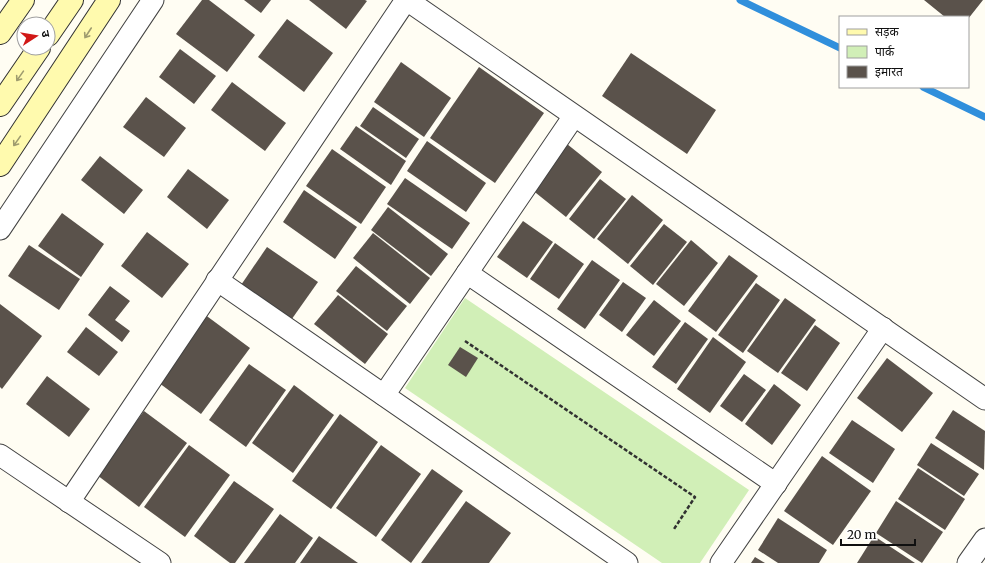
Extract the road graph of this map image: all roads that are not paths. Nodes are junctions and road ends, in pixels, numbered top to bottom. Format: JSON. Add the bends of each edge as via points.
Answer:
{"nodes":[{"id":1,"x":23,"y":0,"type":"edge"},
{"id":2,"x":72,"y":0,"type":"edge"},
{"id":3,"x":109,"y":0,"type":"edge"},
{"id":4,"x":153,"y":0,"type":"edge"},
{"id":5,"x":406,"y":0,"type":"edge"},
{"id":6,"x":56,"y":23,"type":"edge"},
{"id":7,"x":0,"y":33,"type":"edge"},
{"id":8,"x":34,"y":56,"type":"edge"},
{"id":9,"x":0,"y":105,"type":"edge"},
{"id":10,"x":574,"y":116,"type":"junction"},
{"id":11,"x":0,"y":165,"type":"edge"},
{"id":12,"x":0,"y":229,"type":"edge"},
{"id":13,"x":467,"y":273,"type":"junction"},
{"id":14,"x":218,"y":280,"type":"junction"},
{"id":15,"x":883,"y":328,"type":"junction"},
{"id":16,"x":384,"y":395,"type":"junction"},
{"id":17,"x":985,"y":399,"type":"edge"},
{"id":18,"x":0,"y":455,"type":"edge"},
{"id":19,"x":776,"y":484,"type":"junction"},
{"id":20,"x":69,"y":502,"type":"junction"},
{"id":21,"x":985,"y":539,"type":"edge"},
{"id":22,"x":160,"y":563,"type":"edge"},
{"id":23,"x":627,"y":563,"type":"edge"},
{"id":24,"x":721,"y":563,"type":"edge"},
{"id":25,"x":968,"y":563,"type":"edge"}],
"edges":[{"from":1,"to":7,"type":"street"},
{"from":2,"to":6,"type":"street"},
{"from":3,"to":11,"type":"street","one_way":true},
{"from":4,"to":12,"type":"street"},
{"from":5,"to":10,"type":"street"},
{"from":5,"to":14,"type":"street"},
{"from":8,"to":9,"type":"street","one_way":true},
{"from":10,"to":13,"type":"street"},
{"from":10,"to":15,"type":"street"},
{"from":13,"to":16,"type":"street"},
{"from":13,"to":19,"type":"street"},
{"from":14,"to":16,"type":"street"},
{"from":14,"to":20,"type":"street"},
{"from":15,"to":17,"type":"street"},
{"from":15,"to":19,"type":"street"},
{"from":16,"to":23,"type":"street"},
{"from":18,"to":20,"type":"street"},
{"from":19,"to":24,"type":"street"},
{"from":20,"to":22,"type":"street"},
{"from":21,"to":25,"type":"street"}]}
